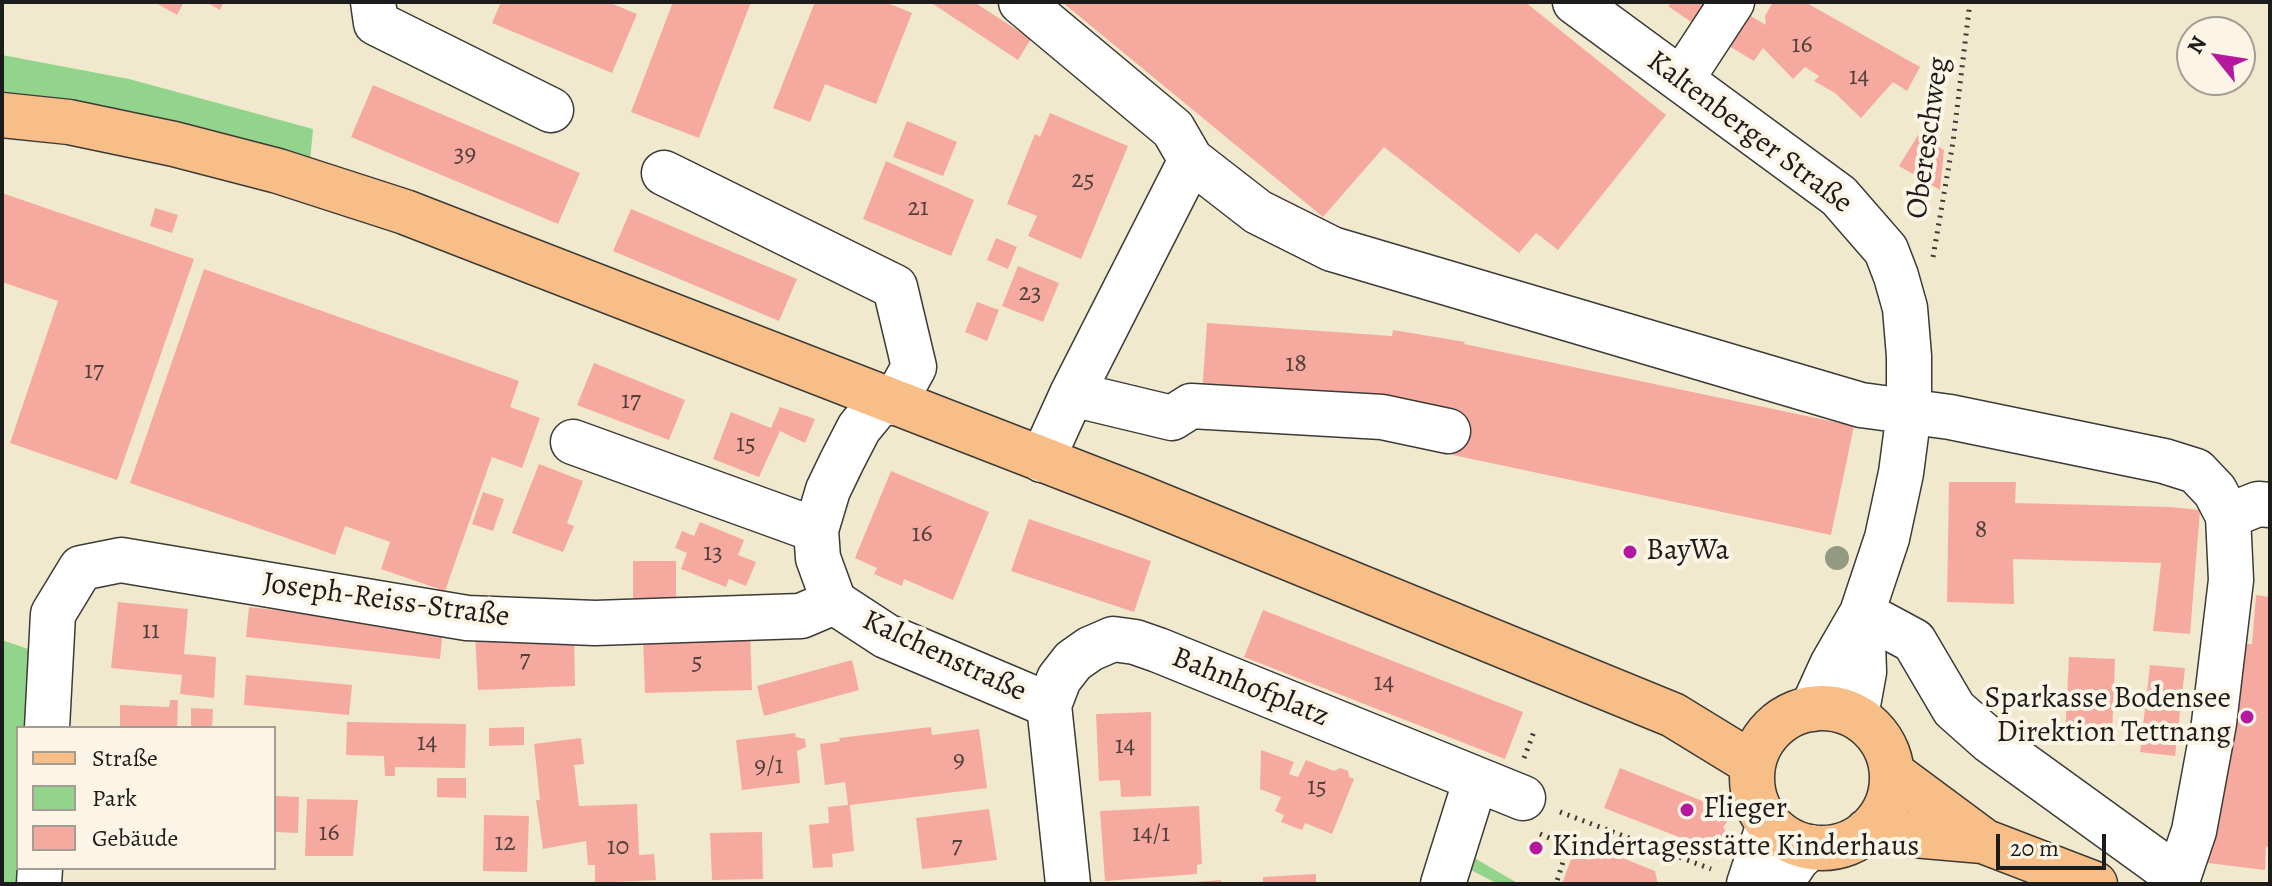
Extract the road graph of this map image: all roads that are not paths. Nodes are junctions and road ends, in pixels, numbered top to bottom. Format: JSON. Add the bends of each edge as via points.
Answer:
{"nodes":[{"id":1,"x":373,"y":2,"type":"edge"},
{"id":2,"x":1021,"y":2,"type":"edge"},
{"id":3,"x":1575,"y":2,"type":"edge"},
{"id":4,"x":1732,"y":2,"type":"edge"},
{"id":5,"x":1681,"y":80,"type":"junction"},
{"id":6,"x":551,"y":110,"type":"dead end"},
{"id":7,"x":2,"y":115,"type":"edge"},
{"id":8,"x":1191,"y":160,"type":"junction"},
{"id":9,"x":664,"y":173,"type":"dead end"},
{"id":10,"x":1072,"y":394,"type":"junction"},
{"id":11,"x":888,"y":401,"type":"junction"},
{"id":12,"x":1909,"y":412,"type":"junction"},
{"id":13,"x":1448,"y":431,"type":"dead end"},
{"id":14,"x":573,"y":442,"type":"dead end"},
{"id":15,"x":1042,"y":460,"type":"junction"},
{"id":16,"x":2270,"y":505,"type":"edge"},
{"id":17,"x":2228,"y":516,"type":"junction"},
{"id":18,"x":816,"y":530,"type":"junction"},
{"id":19,"x":834,"y":602,"type":"junction"},
{"id":20,"x":1862,"y":613,"type":"junction"},
{"id":21,"x":1049,"y":705,"type":"junction"},
{"id":22,"x":1673,"y":715,"type":"junction"},
{"id":23,"x":1856,"y":716,"type":"junction"},
{"id":24,"x":1793,"y":718,"type":"junction"},
{"id":25,"x":47,"y":726,"type":"edge"},
{"id":26,"x":1753,"y":764,"type":"junction"},
{"id":27,"x":1892,"y":773,"type":"junction"},
{"id":28,"x":1476,"y":779,"type":"junction"},
{"id":29,"x":1525,"y":814,"type":"road end"},
{"id":30,"x":1769,"y":824,"type":"junction"},
{"id":31,"x":1867,"y":831,"type":"junction"},
{"id":32,"x":1983,"y":841,"type":"junction"},
{"id":33,"x":1810,"y":847,"type":"junction"},
{"id":34,"x":2177,"y":880,"type":"edge"},
{"id":35,"x":1759,"y":882,"type":"edge"},
{"id":36,"x":1068,"y":884,"type":"edge"},
{"id":37,"x":1443,"y":884,"type":"edge"},
{"id":38,"x":2095,"y":884,"type":"edge"}],
"edges":[{"from":1,"to":6,"type":"street","via":[[376,23]]},
{"from":2,"to":8,"type":"street","via":[[1173,129]]},
{"from":3,"to":5,"type":"street","name":"Kaltenberger Straße"},
{"from":4,"to":5,"type":"street"},
{"from":5,"to":12,"type":"street","name":"Kaltenberger Straße","via":[[1839,196],[1886,250],[1905,308]]},
{"from":7,"to":11,"type":"main road","via":[[69,122],[159,141],[306,180],[405,212]]},
{"from":8,"to":10,"type":"street"},
{"from":8,"to":12,"type":"street","via":[[1258,212],[1332,249],[1861,405]]},
{"from":9,"to":11,"type":"street","name":"Kalchenstraße","via":[[895,287],[914,367]]},
{"from":10,"to":13,"type":"street","via":[[1172,418],[1191,406],[1382,417]]},
{"from":10,"to":15,"type":"street"},
{"from":11,"to":15,"type":"main road"},
{"from":11,"to":18,"type":"street","name":"Kalchenstraße","via":[[859,428],[828,490]]},
{"from":12,"to":17,"type":"street","via":[[2196,471]]},
{"from":12,"to":20,"type":"street","name":"Kaltenberger Straße","via":[[1887,538]]},
{"from":14,"to":18,"type":"street"},
{"from":15,"to":22,"type":"main road"},
{"from":16,"to":17,"type":"street","via":[[2258,504]]},
{"from":17,"to":34,"type":"street","via":[[2231,580],[2214,723],[2194,831]]},
{"from":18,"to":19,"type":"street","name":"Kalchenstraße","via":[[818,558]]},
{"from":19,"to":21,"type":"street","name":"Kalchenstraße","via":[[886,636]]},
{"from":19,"to":25,"type":"street","name":"Joseph-Reiss-Straße","via":[[801,616],[595,623],[467,618],[121,560],[81,568],[53,614]]},
{"from":20,"to":23,"type":"street","name":"Kaltenberger Straße","via":[[1864,672]]},
{"from":20,"to":24,"type":"street","name":"Kaltenberger Straße"},
{"from":20,"to":34,"type":"street","via":[[1914,641],[1954,709],[1990,741]]},
{"from":21,"to":28,"type":"street","name":"Bahnhofplatz","via":[[1073,661],[1113,639],[1135,642]]},
{"from":21,"to":36,"type":"street","name":"Kalchenstraße"},
{"from":22,"to":24,"type":"main road"},
{"from":22,"to":26,"type":"main road"},
{"from":23,"to":24,"type":"main road","via":[[1839,710]]},
{"from":23,"to":27,"type":"main road","via":[[1881,740]]},
{"from":24,"to":26,"type":"main road","via":[[1758,749]]},
{"from":26,"to":30,"type":"main road","via":[[1754,796]]},
{"from":27,"to":31,"type":"main road","via":[[1885,807]]},
{"from":27,"to":32,"type":"main road"},
{"from":28,"to":29,"type":"street","name":"Bahnhofplatz"},
{"from":28,"to":37,"type":"street"},
{"from":30,"to":33,"type":"main road"},
{"from":30,"to":35,"type":"street"},
{"from":31,"to":32,"type":"main road"},
{"from":31,"to":33,"type":"main road","via":[[1840,845]]},
{"from":32,"to":38,"type":"main road"},
{"from":33,"to":35,"type":"street"}]}
